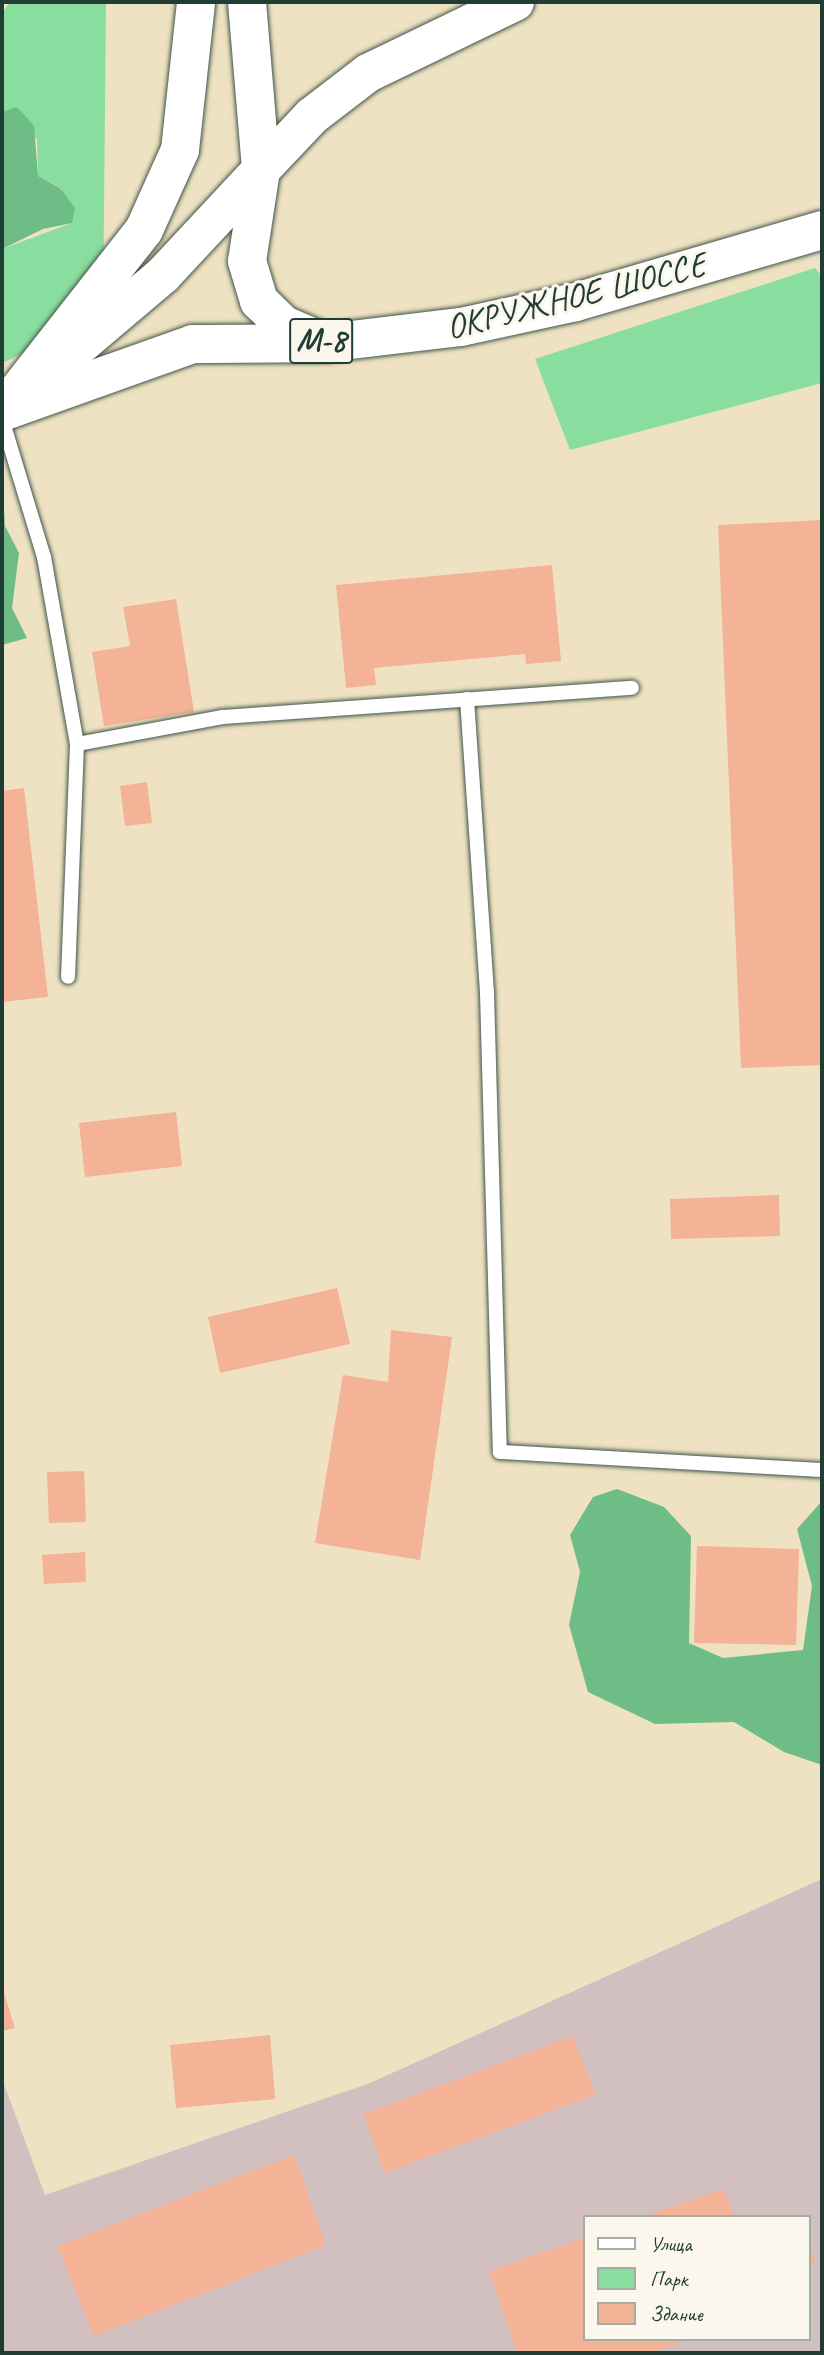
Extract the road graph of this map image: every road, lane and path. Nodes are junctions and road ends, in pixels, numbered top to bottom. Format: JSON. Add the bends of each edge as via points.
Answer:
{"nodes":[{"id":1,"x":196,"y":2,"type":"edge"},
{"id":2,"x":247,"y":2,"type":"edge"},
{"id":3,"x":515,"y":2,"type":"edge"},
{"id":4,"x":261,"y":170,"type":"junction"},
{"id":5,"x":822,"y":230,"type":"edge"},
{"id":6,"x":326,"y":343,"type":"junction"},
{"id":7,"x":2,"y":412,"type":"edge"},
{"id":8,"x":2,"y":419,"type":"edge"},
{"id":9,"x":632,"y":688,"type":"dead end"},
{"id":10,"x":467,"y":699,"type":"junction"},
{"id":11,"x":77,"y":744,"type":"junction"},
{"id":12,"x":68,"y":977,"type":"dead end"},
{"id":13,"x":822,"y":1470,"type":"edge"}],
"edges":[{"from":1,"to":7,"type":"main road","via":[[180,150],[144,230]]},
{"from":2,"to":4,"type":"main road","number":"М-8"},
{"from":3,"to":4,"type":"main road","via":[[368,73],[312,116]]},
{"from":4,"to":6,"type":"main road","name":"ОКРУЖНОЕ ШОССЕ","number":"М-8","via":[[247,261],[259,301],[284,325]]},
{"from":4,"to":7,"type":"main road","via":[[163,275]]},
{"from":5,"to":6,"type":"main road","name":"ОКРУЖНОЕ ШОССЕ","number":"М-8","via":[[563,305],[461,327]]},
{"from":6,"to":7,"type":"main road","name":"ОКРУЖНОЕ ШОССЕ","via":[[193,344]]},
{"from":8,"to":11,"type":"lane","via":[[44,556]]},
{"from":9,"to":10,"type":"lane"},
{"from":10,"to":11,"type":"lane","via":[[223,717]]},
{"from":10,"to":13,"type":"lane","via":[[487,993],[500,1452]]},
{"from":11,"to":12,"type":"lane"}]}
